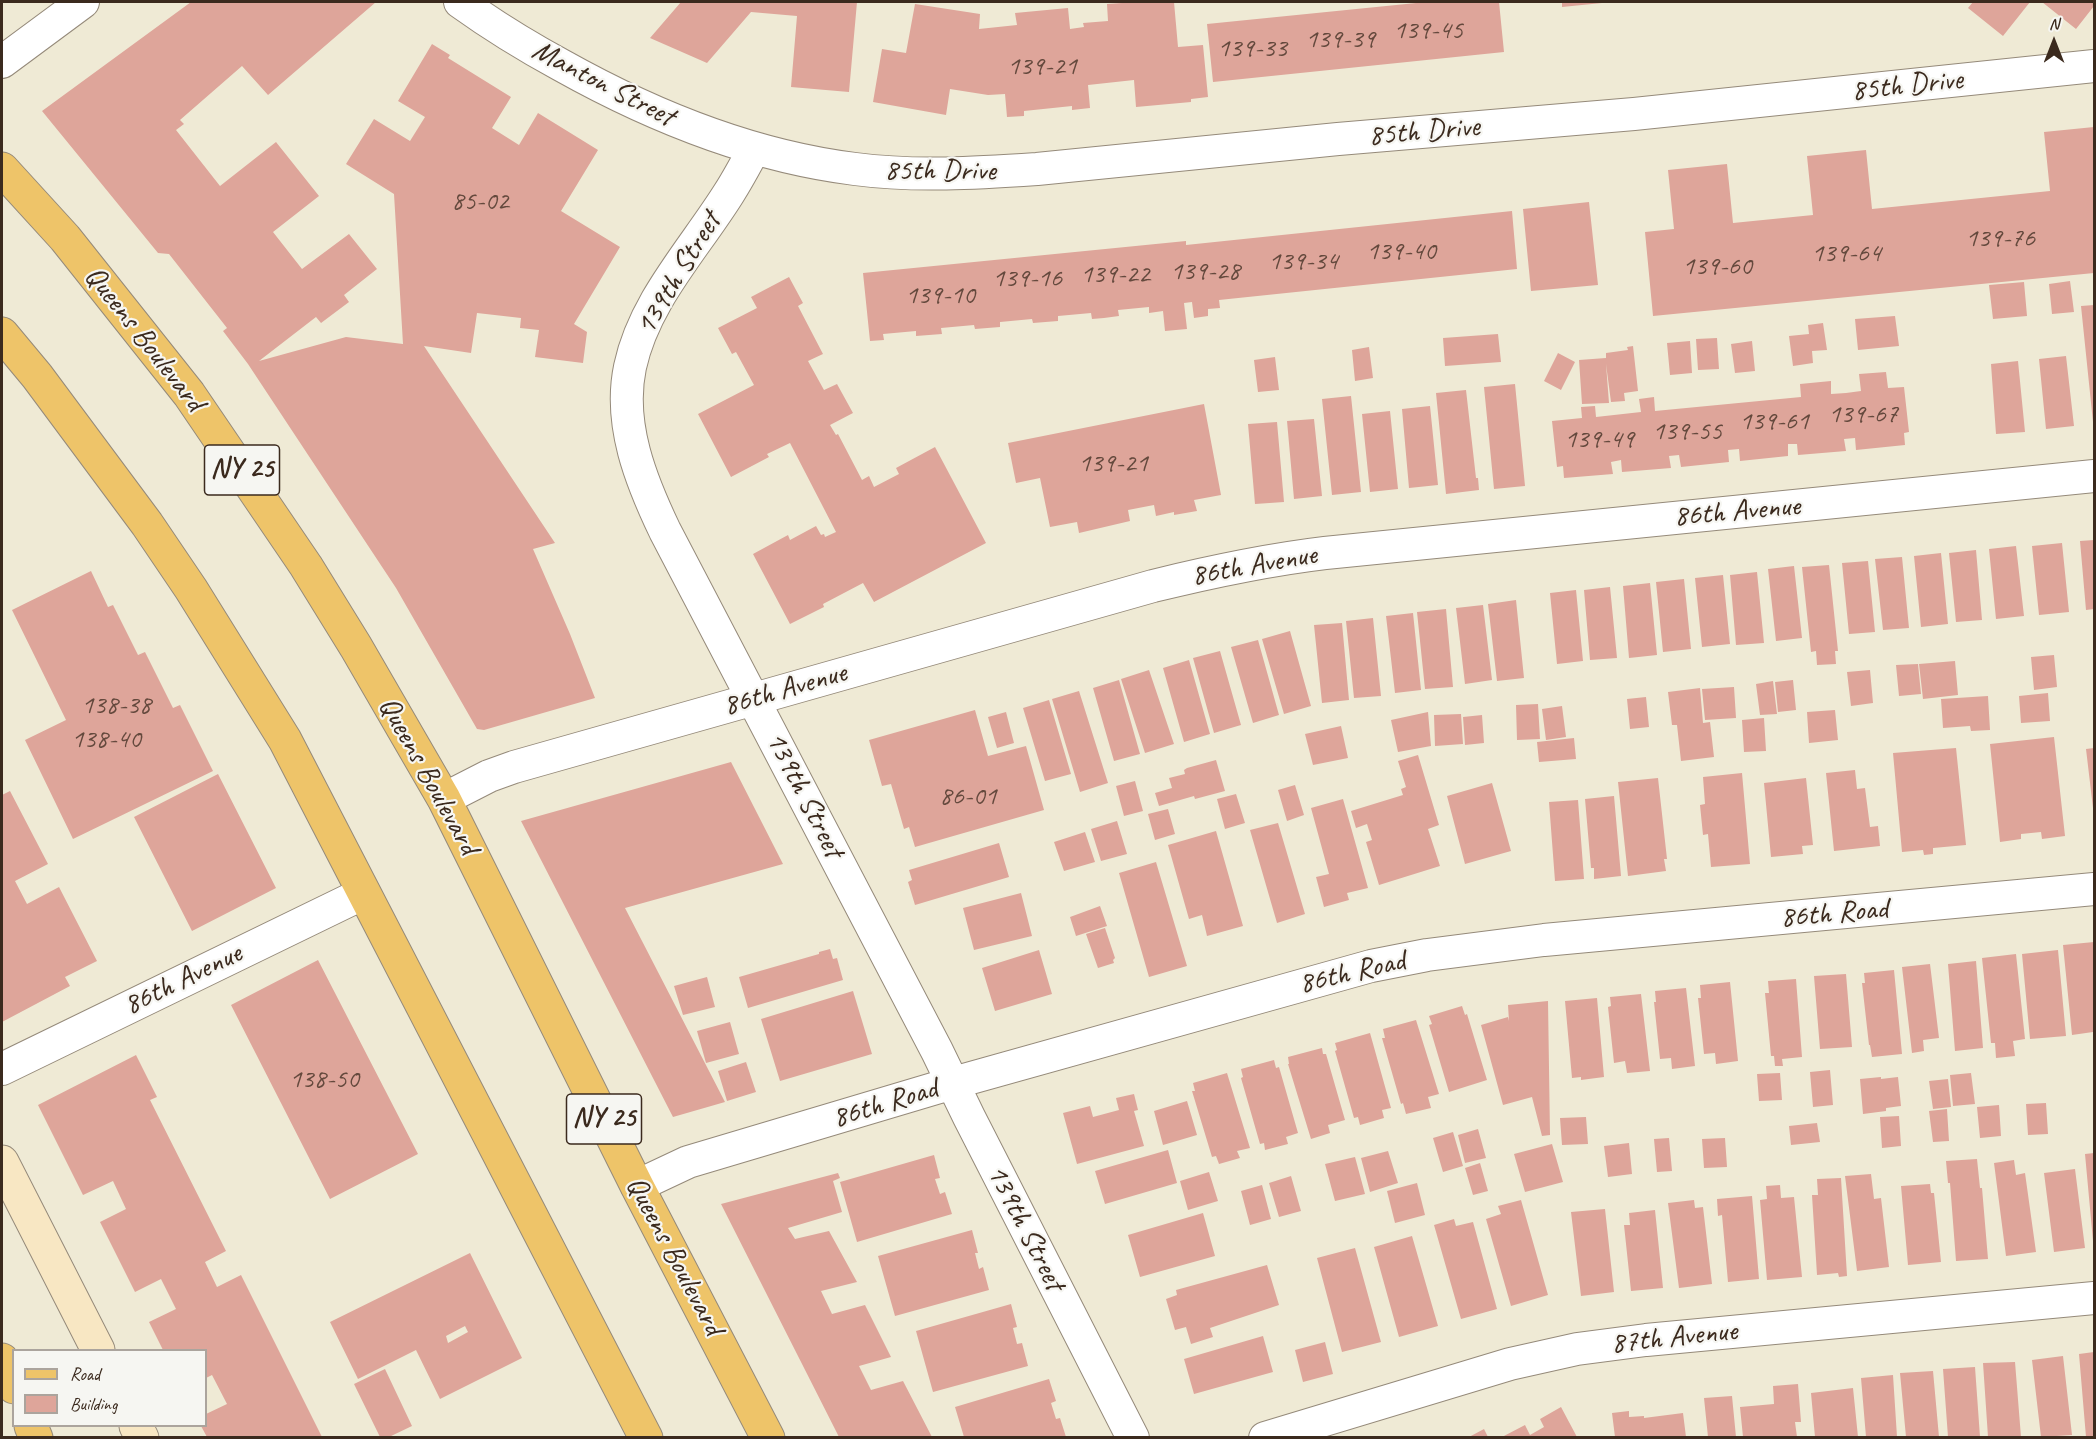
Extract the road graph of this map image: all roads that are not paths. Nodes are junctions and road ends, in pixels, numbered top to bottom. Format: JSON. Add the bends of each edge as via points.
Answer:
{"nodes":[{"id":1,"x":83,"y":2,"type":"edge"},
{"id":2,"x":460,"y":2,"type":"edge"},
{"id":3,"x":2,"y":62,"type":"edge"},
{"id":4,"x":2094,"y":66,"type":"edge"},
{"id":5,"x":754,"y":149,"type":"junction"},
{"id":6,"x":2,"y":169,"type":"edge"},
{"id":7,"x":2,"y":334,"type":"edge"},
{"id":8,"x":2094,"y":476,"type":"edge"},
{"id":9,"x":754,"y":699,"type":"junction"},
{"id":10,"x":444,"y":799,"type":"junction"},
{"id":11,"x":2094,"y":889,"type":"edge"},
{"id":12,"x":364,"y":893,"type":"junction"},
{"id":13,"x":2,"y":1069,"type":"edge"},
{"id":14,"x":953,"y":1083,"type":"junction"},
{"id":15,"x":2,"y":1162,"type":"edge"},
{"id":16,"x":637,"y":1186,"type":"junction"},
{"id":17,"x":2094,"y":1298,"type":"edge"},
{"id":18,"x":97,"y":1349,"type":"edge"},
{"id":19,"x":2,"y":1360,"type":"edge"},
{"id":20,"x":12,"y":1382,"type":"edge"},
{"id":21,"x":646,"y":1437,"type":"edge"},
{"id":22,"x":768,"y":1437,"type":"edge"},
{"id":23,"x":1133,"y":1437,"type":"edge"},
{"id":24,"x":1264,"y":1437,"type":"edge"}],
"edges":[{"from":1,"to":3,"type":"street"},
{"from":2,"to":5,"type":"street","name":"Manton Street","via":[[597,85],[693,129]]},
{"from":4,"to":5,"type":"street","name":"85th Drive","via":[[1634,114],[990,172],[897,173],[854,169]]},
{"from":5,"to":9,"type":"street","name":"139th Street","via":[[645,321],[635,346],[627,388],[630,434],[648,494]]},
{"from":6,"to":10,"type":"main road","name":"Queens Boulevard","number":"NY 25","via":[[65,238],[189,394],[306,566]]},
{"from":7,"to":12,"type":"main road","via":[[105,465],[191,588],[285,740]]},
{"from":8,"to":9,"type":"street","name":"86th Avenue","via":[[1267,560],[1153,585]]},
{"from":9,"to":10,"type":"street","name":"86th Avenue","via":[[514,767]]},
{"from":9,"to":14,"type":"street","name":"139th Street"},
{"from":10,"to":16,"type":"main road","name":"Queens Boulevard","number":"NY 25"},
{"from":11,"to":14,"type":"street","name":"86th Road","via":[[1544,940],[1427,955],[1317,980]]},
{"from":12,"to":13,"type":"street","name":"86th Avenue"},
{"from":12,"to":21,"type":"main road"},
{"from":14,"to":16,"type":"street","name":"86th Road","via":[[688,1162]]},
{"from":14,"to":23,"type":"street","name":"139th Street"},
{"from":15,"to":18,"type":"main road"},
{"from":16,"to":22,"type":"main road","name":"Queens Boulevard","number":"NY 25"},
{"from":17,"to":24,"type":"street","name":"87th Avenue","via":[[1577,1349],[1510,1364]]},
{"from":19,"to":20,"type":"main road"}]}
